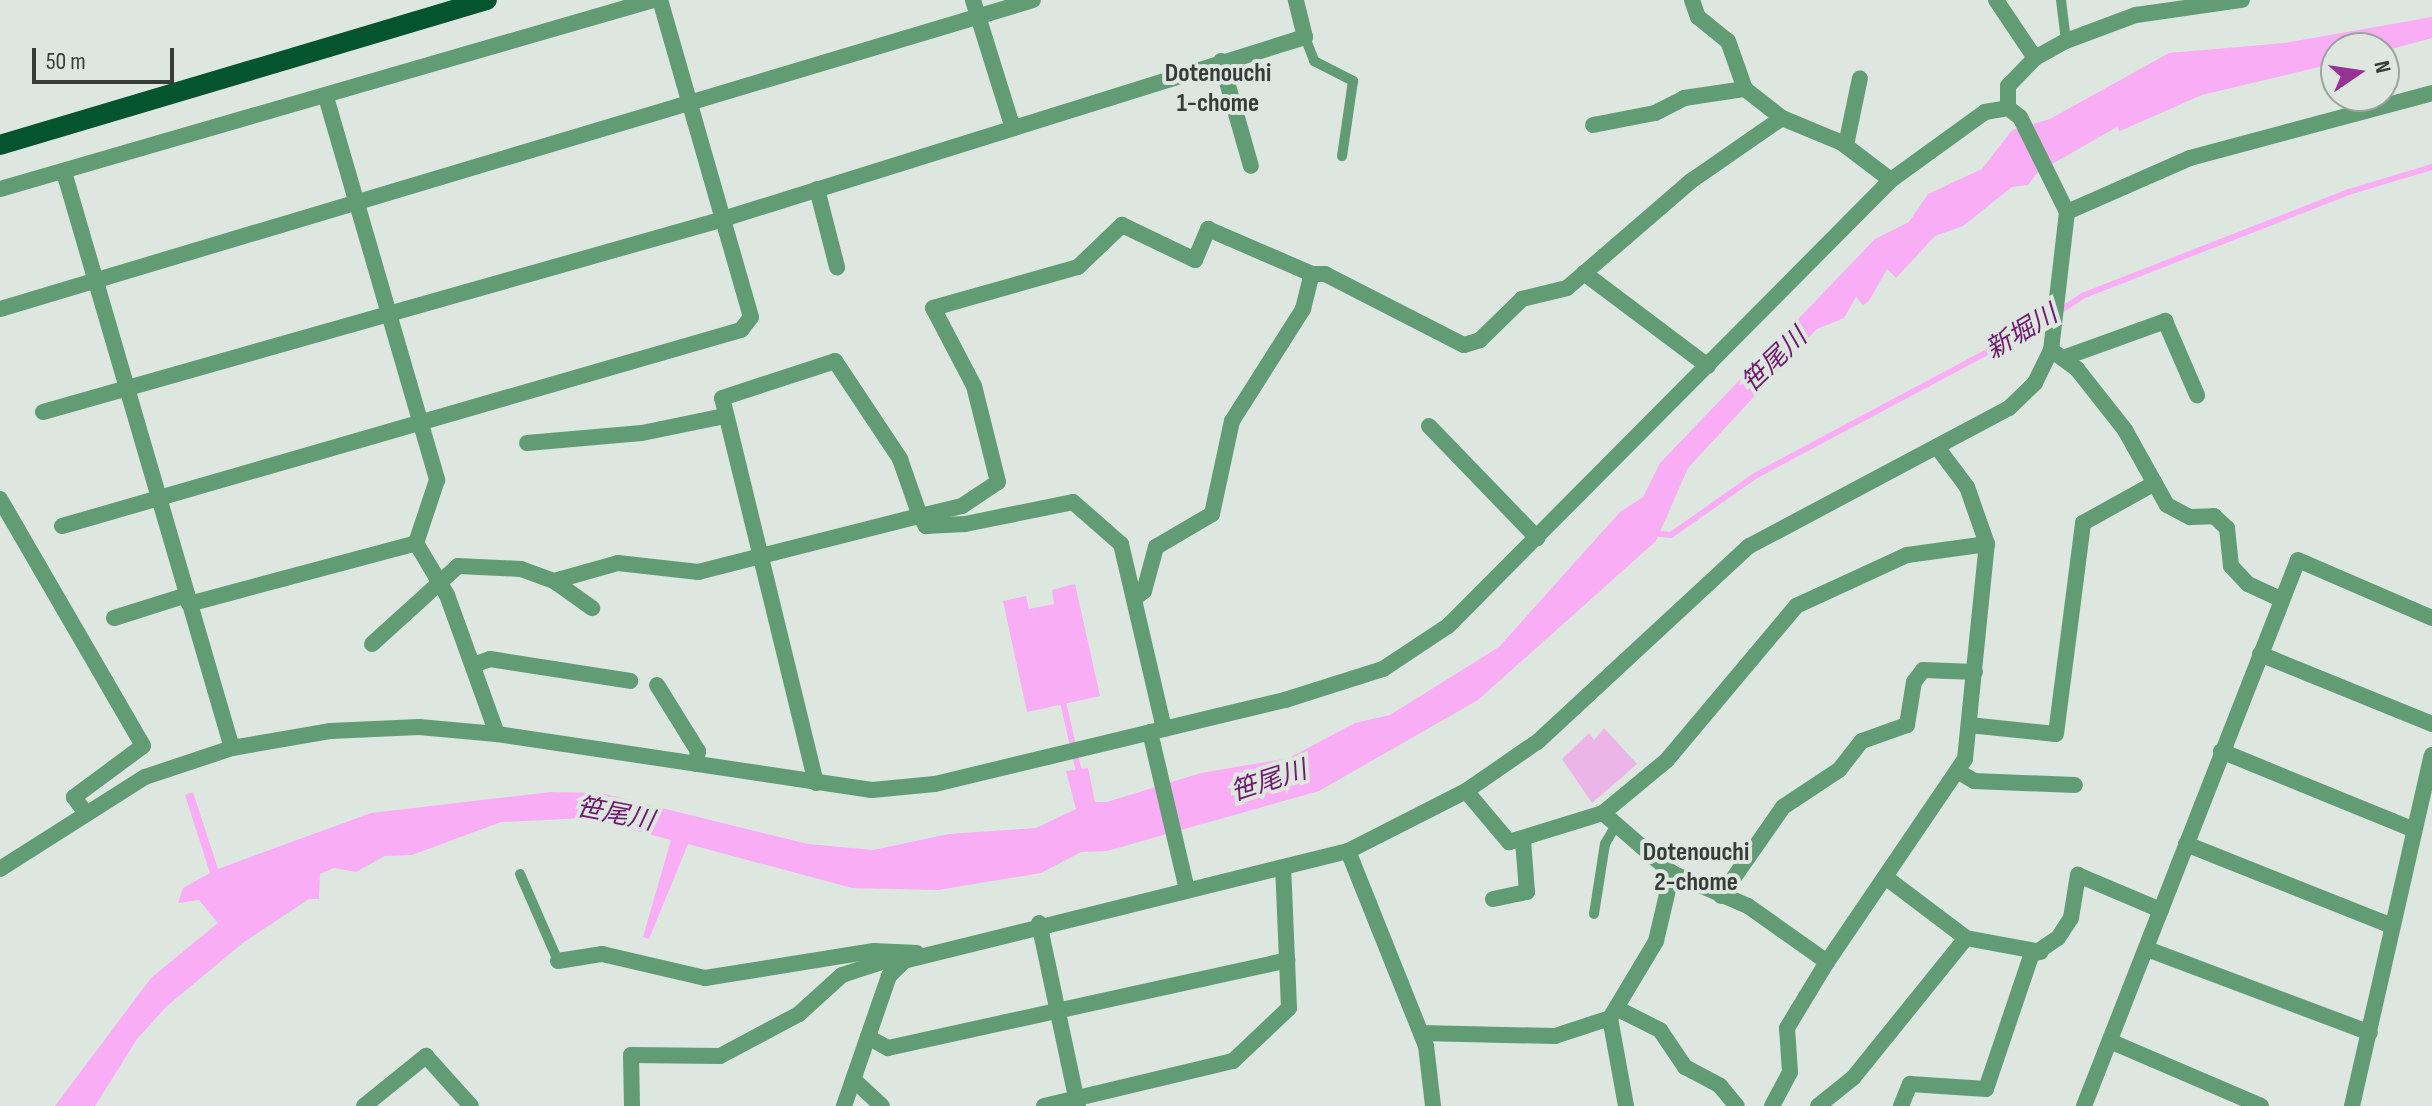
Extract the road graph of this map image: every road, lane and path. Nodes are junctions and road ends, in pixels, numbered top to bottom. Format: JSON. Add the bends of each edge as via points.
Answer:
{"nodes":[{"id":1,"x":487,"y":0,"type":"edge"},
{"id":2,"x":653,"y":0,"type":"edge"},
{"id":3,"x":660,"y":0,"type":"edge"},
{"id":4,"x":973,"y":0,"type":"edge"},
{"id":5,"x":1033,"y":0,"type":"edge"},
{"id":6,"x":1296,"y":0,"type":"edge"},
{"id":7,"x":1692,"y":0,"type":"edge"},
{"id":8,"x":1996,"y":0,"type":"edge"},
{"id":9,"x":2061,"y":0,"type":"edge"},
{"id":10,"x":2242,"y":0,"type":"edge"},
{"id":11,"x":978,"y":17,"type":"junction"},
{"id":12,"x":1305,"y":37,"type":"junction"},
{"id":13,"x":2066,"y":41,"type":"junction"},
{"id":14,"x":2035,"y":58,"type":"junction"},
{"id":15,"x":1221,"y":61,"type":"junction"},
{"id":16,"x":1860,"y":78,"type":"dead end"},
{"id":17,"x":1745,"y":89,"type":"junction"},
{"id":18,"x":2432,"y":93,"type":"edge"},
{"id":19,"x":326,"y":97,"type":"junction"},
{"id":20,"x":691,"y":105,"type":"junction"},
{"id":21,"x":2014,"y":112,"type":"junction"},
{"id":22,"x":1782,"y":118,"type":"junction"},
{"id":23,"x":1012,"y":125,"type":"junction"},
{"id":24,"x":1593,"y":125,"type":"dead end"},
{"id":25,"x":0,"y":145,"type":"edge"},
{"id":26,"x":1846,"y":145,"type":"junction"},
{"id":27,"x":1342,"y":156,"type":"dead end"},
{"id":28,"x":1251,"y":166,"type":"dead end"},
{"id":29,"x":64,"y":172,"type":"junction"},
{"id":30,"x":1891,"y":180,"type":"junction"},
{"id":31,"x":0,"y":189,"type":"edge"},
{"id":32,"x":817,"y":189,"type":"junction"},
{"id":33,"x":359,"y":205,"type":"junction"},
{"id":34,"x":2067,"y":212,"type":"junction"},
{"id":35,"x":720,"y":220,"type":"junction"},
{"id":36,"x":837,"y":267,"type":"dead end"},
{"id":37,"x":1584,"y":273,"type":"junction"},
{"id":38,"x":1312,"y":274,"type":"junction"},
{"id":39,"x":95,"y":280,"type":"junction"},
{"id":40,"x":0,"y":309,"type":"edge"},
{"id":41,"x":388,"y":313,"type":"junction"},
{"id":42,"x":2057,"y":354,"type":"junction"},
{"id":43,"x":1708,"y":366,"type":"junction"},
{"id":44,"x":126,"y":388,"type":"junction"},
{"id":45,"x":2197,"y":395,"type":"dead end"},
{"id":46,"x":43,"y":412,"type":"dead end"},
{"id":47,"x":725,"y":416,"type":"junction"},
{"id":48,"x":421,"y":420,"type":"junction"},
{"id":49,"x":1429,"y":426,"type":"dead end"},
{"id":50,"x":527,"y":443,"type":"dead end"},
{"id":51,"x":1937,"y":447,"type":"junction"},
{"id":52,"x":2155,"y":483,"type":"junction"},
{"id":53,"x":0,"y":499,"type":"edge"},
{"id":54,"x":160,"y":499,"type":"junction"},
{"id":55,"x":920,"y":516,"type":"junction"},
{"id":56,"x":62,"y":526,"type":"dead end"},
{"id":57,"x":1537,"y":538,"type":"junction"},
{"id":58,"x":416,"y":543,"type":"junction"},
{"id":59,"x":1987,"y":544,"type":"junction"},
{"id":60,"x":763,"y":553,"type":"junction"},
{"id":61,"x":438,"y":578,"type":"junction"},
{"id":62,"x":554,"y":581,"type":"junction"},
{"id":63,"x":1134,"y":599,"type":"junction"},
{"id":64,"x":2280,"y":599,"type":"junction"},
{"id":65,"x":188,"y":600,"type":"junction"},
{"id":66,"x":592,"y":608,"type":"dead end"},
{"id":67,"x":114,"y":618,"type":"dead end"},
{"id":68,"x":2432,"y":618,"type":"edge"},
{"id":69,"x":372,"y":644,"type":"dead end"},
{"id":70,"x":2260,"y":654,"type":"junction"},
{"id":71,"x":473,"y":665,"type":"junction"},
{"id":72,"x":1975,"y":672,"type":"junction"},
{"id":73,"x":630,"y":681,"type":"dead end"},
{"id":74,"x":657,"y":685,"type":"dead end"},
{"id":75,"x":2432,"y":724,"type":"edge"},
{"id":76,"x":1969,"y":725,"type":"junction"},
{"id":77,"x":1157,"y":730,"type":"junction"},
{"id":78,"x":497,"y":734,"type":"junction"},
{"id":79,"x":232,"y":748,"type":"junction"},
{"id":80,"x":2221,"y":751,"type":"junction"},
{"id":81,"x":2432,"y":755,"type":"edge"},
{"id":82,"x":696,"y":764,"type":"junction"},
{"id":83,"x":1957,"y":771,"type":"junction"},
{"id":84,"x":816,"y":783,"type":"junction"},
{"id":85,"x":2075,"y":785,"type":"dead end"},
{"id":86,"x":1466,"y":791,"type":"junction"},
{"id":87,"x":84,"y":811,"type":"junction"},
{"id":88,"x":1603,"y":813,"type":"junction"},
{"id":89,"x":1616,"y":825,"type":"junction"},
{"id":90,"x":2412,"y":829,"type":"junction"},
{"id":91,"x":1523,"y":840,"type":"junction"},
{"id":92,"x":2186,"y":844,"type":"junction"},
{"id":93,"x":1348,"y":851,"type":"junction"},
{"id":94,"x":1283,"y":867,"type":"junction"},
{"id":95,"x":0,"y":869,"type":"edge"},
{"id":96,"x":1672,"y":873,"type":"junction"},
{"id":97,"x":520,"y":874,"type":"dead end"},
{"id":98,"x":1885,"y":877,"type":"junction"},
{"id":99,"x":1185,"y":884,"type":"junction"},
{"id":100,"x":1721,"y":896,"type":"junction"},
{"id":101,"x":1493,"y":899,"type":"dead end"},
{"id":102,"x":2161,"y":910,"type":"junction"},
{"id":103,"x":1594,"y":914,"type":"dead end"},
{"id":104,"x":1039,"y":923,"type":"junction"},
{"id":105,"x":2390,"y":925,"type":"junction"},
{"id":106,"x":1966,"y":938,"type":"junction"},
{"id":107,"x":2147,"y":949,"type":"junction"},
{"id":108,"x":922,"y":952,"type":"junction"},
{"id":109,"x":2041,"y":952,"type":"junction"},
{"id":110,"x":902,"y":956,"type":"junction"},
{"id":111,"x":1287,"y":960,"type":"junction"},
{"id":112,"x":558,"y":961,"type":"joint"},
{"id":113,"x":1827,"y":962,"type":"junction"},
{"id":114,"x":1057,"y":1011,"type":"junction"},
{"id":115,"x":1614,"y":1013,"type":"junction"},
{"id":116,"x":1421,"y":1033,"type":"junction"},
{"id":117,"x":2370,"y":1033,"type":"junction"},
{"id":118,"x":868,"y":1037,"type":"junction"},
{"id":119,"x":2112,"y":1042,"type":"junction"},
{"id":120,"x":854,"y":1080,"type":"junction"},
{"id":121,"x":1077,"y":1103,"type":"edge"},
{"id":122,"x":364,"y":1106,"type":"edge"},
{"id":123,"x":471,"y":1106,"type":"edge"},
{"id":124,"x":632,"y":1106,"type":"edge"},
{"id":125,"x":844,"y":1106,"type":"edge"},
{"id":126,"x":882,"y":1106,"type":"edge"},
{"id":127,"x":1044,"y":1106,"type":"edge"},
{"id":128,"x":1433,"y":1106,"type":"edge"},
{"id":129,"x":1626,"y":1106,"type":"edge"},
{"id":130,"x":1737,"y":1106,"type":"edge"},
{"id":131,"x":1772,"y":1106,"type":"edge"},
{"id":132,"x":1818,"y":1106,"type":"edge"},
{"id":133,"x":1901,"y":1106,"type":"edge"},
{"id":134,"x":2084,"y":1106,"type":"edge"},
{"id":135,"x":2261,"y":1106,"type":"edge"},
{"id":136,"x":2352,"y":1106,"type":"edge"}],
"edges":[{"from":1,"to":25,"type":"main road"},
{"from":2,"to":19,"type":"street"},
{"from":3,"to":20,"type":"street"},
{"from":4,"to":11,"type":"street"},
{"from":5,"to":11,"type":"street"},
{"from":6,"to":12,"type":"street"},
{"from":7,"to":17,"type":"street","via":[[1698,17],[1728,41]]},
{"from":8,"to":14,"type":"street"},
{"from":9,"to":13,"type":"lane"},
{"from":10,"to":13,"type":"street","via":[[2136,15]]},
{"from":11,"to":20,"type":"street"},
{"from":11,"to":23,"type":"street"},
{"from":12,"to":15,"type":"street"},
{"from":12,"to":27,"type":"lane","via":[[1314,61],[1353,81]]},
{"from":13,"to":14,"type":"street"},
{"from":14,"to":21,"type":"street","via":[[2008,86]]},
{"from":15,"to":23,"type":"street"},
{"from":15,"to":28,"type":"street"},
{"from":16,"to":26,"type":"street"},
{"from":17,"to":22,"type":"street"},
{"from":17,"to":24,"type":"street","via":[[1692,96],[1655,113]]},
{"from":18,"to":34,"type":"street","via":[[2190,158]]},
{"from":19,"to":29,"type":"street"},
{"from":19,"to":33,"type":"street"},
{"from":20,"to":33,"type":"street"},
{"from":20,"to":35,"type":"street"},
{"from":21,"to":30,"type":"street","via":[[1985,112]]},
{"from":21,"to":34,"type":"street","via":[[2055,180]]},
{"from":22,"to":26,"type":"street"},
{"from":22,"to":37,"type":"street","via":[[1691,181]]},
{"from":23,"to":32,"type":"street"},
{"from":26,"to":30,"type":"street"},
{"from":29,"to":31,"type":"street"},
{"from":29,"to":39,"type":"street"},
{"from":30,"to":43,"type":"street"},
{"from":32,"to":35,"type":"street"},
{"from":32,"to":36,"type":"street"},
{"from":33,"to":39,"type":"street"},
{"from":33,"to":41,"type":"street"},
{"from":34,"to":42,"type":"street"},
{"from":35,"to":41,"type":"street"},
{"from":35,"to":48,"type":"street","via":[[751,317],[741,330]]},
{"from":37,"to":38,"type":"street","via":[[1567,288],[1522,299],[1480,340],[1464,345],[1325,274]]},
{"from":37,"to":43,"type":"street"},
{"from":38,"to":55,"type":"street","via":[[1208,229],[1195,260],[1122,225],[1078,267],[933,308],[974,386],[998,482],[962,506]]},
{"from":38,"to":63,"type":"street","via":[[1303,309],[1232,421],[1212,514],[1156,547],[1144,591]]},
{"from":39,"to":40,"type":"street"},
{"from":39,"to":44,"type":"street"},
{"from":41,"to":44,"type":"street"},
{"from":41,"to":48,"type":"street"},
{"from":42,"to":45,"type":"street","via":[[2165,321]]},
{"from":42,"to":51,"type":"street","via":[[2009,408]]},
{"from":42,"to":52,"type":"street","via":[[2125,430]]},
{"from":43,"to":57,"type":"street"},
{"from":44,"to":46,"type":"street"},
{"from":44,"to":54,"type":"street"},
{"from":47,"to":50,"type":"street","via":[[642,433]]},
{"from":47,"to":55,"type":"street","via":[[722,398],[835,361],[900,459]]},
{"from":47,"to":60,"type":"street"},
{"from":48,"to":54,"type":"street"},
{"from":48,"to":58,"type":"street","via":[[437,480]]},
{"from":49,"to":57,"type":"street"},
{"from":51,"to":59,"type":"street","via":[[1967,487]]},
{"from":51,"to":86,"type":"street","via":[[1749,546],[1537,742]]},
{"from":52,"to":64,"type":"street","via":[[2167,505],[2190,517],[2214,516],[2227,528],[2231,566],[2248,584]]},
{"from":52,"to":76,"type":"street","via":[[2083,523],[2056,734]]},
{"from":53,"to":87,"type":"street","via":[[143,746],[74,797]]},
{"from":54,"to":56,"type":"street"},
{"from":54,"to":65,"type":"street"},
{"from":55,"to":60,"type":"street"},
{"from":55,"to":63,"type":"street","via":[[926,526],[965,524],[1073,502],[1121,544]]},
{"from":57,"to":77,"type":"street","via":[[1448,626],[1383,669]]},
{"from":58,"to":61,"type":"street"},
{"from":58,"to":65,"type":"street"},
{"from":59,"to":72,"type":"street"},
{"from":59,"to":88,"type":"street","via":[[1907,555],[1796,606],[1667,760]]},
{"from":60,"to":62,"type":"street","via":[[698,572],[618,563]]},
{"from":60,"to":84,"type":"street"},
{"from":61,"to":62,"type":"street","via":[[458,566],[484,565]]},
{"from":61,"to":69,"type":"street","via":[[427,596]]},
{"from":61,"to":71,"type":"street"},
{"from":62,"to":66,"type":"street"},
{"from":63,"to":77,"type":"street"},
{"from":64,"to":68,"type":"street","via":[[2298,560]]},
{"from":64,"to":70,"type":"street"},
{"from":65,"to":67,"type":"street"},
{"from":65,"to":79,"type":"street"},
{"from":70,"to":75,"type":"street"},
{"from":70,"to":80,"type":"street"},
{"from":71,"to":73,"type":"street","via":[[490,659]]},
{"from":71,"to":78,"type":"street"},
{"from":72,"to":76,"type":"street"},
{"from":72,"to":100,"type":"street","via":[[1923,670],[1914,682],[1907,725],[1862,741],[1839,770],[1783,807]]},
{"from":74,"to":82,"type":"street","via":[[698,751]]},
{"from":76,"to":83,"type":"street"},
{"from":77,"to":84,"type":"street","via":[[935,784],[872,790]]},
{"from":77,"to":99,"type":"street","via":[[1155,754]]},
{"from":78,"to":79,"type":"street","via":[[419,727],[330,731]]},
{"from":78,"to":82,"type":"street"},
{"from":79,"to":87,"type":"street","via":[[145,777]]},
{"from":80,"to":90,"type":"street"},
{"from":80,"to":92,"type":"street"},
{"from":81,"to":90,"type":"street"},
{"from":82,"to":84,"type":"street"},
{"from":83,"to":85,"type":"street","via":[[1974,781]]},
{"from":83,"to":98,"type":"street"},
{"from":86,"to":91,"type":"street","via":[[1509,842]]},
{"from":86,"to":93,"type":"street"},
{"from":87,"to":95,"type":"street"},
{"from":88,"to":89,"type":"street"},
{"from":88,"to":91,"type":"street"},
{"from":89,"to":96,"type":"street"},
{"from":89,"to":103,"type":"lane","via":[[1605,844]]},
{"from":90,"to":105,"type":"street"},
{"from":91,"to":101,"type":"street","via":[[1527,892]]},
{"from":92,"to":102,"type":"street"},
{"from":92,"to":105,"type":"street"},
{"from":93,"to":94,"type":"street"},
{"from":93,"to":116,"type":"street"},
{"from":94,"to":99,"type":"street"},
{"from":94,"to":111,"type":"street"},
{"from":96,"to":100,"type":"street"},
{"from":96,"to":115,"type":"street","via":[[1656,941]]},
{"from":97,"to":112,"type":"lane"},
{"from":98,"to":106,"type":"street"},
{"from":98,"to":113,"type":"street"},
{"from":99,"to":104,"type":"street"},
{"from":100,"to":113,"type":"street","via":[[1748,906]]},
{"from":102,"to":107,"type":"street"},
{"from":102,"to":109,"type":"street","via":[[2078,875],[2071,918]]},
{"from":104,"to":108,"type":"street"},
{"from":104,"to":114,"type":"street"},
{"from":105,"to":117,"type":"street"},
{"from":106,"to":109,"type":"street"},
{"from":106,"to":132,"type":"street","via":[[1853,1078]]},
{"from":107,"to":117,"type":"street"},
{"from":107,"to":119,"type":"street"},
{"from":108,"to":110,"type":"street"},
{"from":108,"to":118,"type":"street","via":[[889,976]]},
{"from":109,"to":133,"type":"street","via":[[2031,956],[1986,1089],[1910,1084]]},
{"from":110,"to":112,"type":"street","via":[[874,951],[705,978],[602,954]]},
{"from":110,"to":124,"type":"street","via":[[842,975],[799,1014],[720,1056],[631,1055]]},
{"from":111,"to":114,"type":"street"},
{"from":111,"to":121,"type":"street","via":[[1289,1008],[1233,1061]]},
{"from":113,"to":131,"type":"street","via":[[1787,1028],[1790,1072]]},
{"from":114,"to":118,"type":"street","via":[[888,1048]]},
{"from":114,"to":121,"type":"street"},
{"from":115,"to":116,"type":"street","via":[[1555,1036]]},
{"from":115,"to":129,"type":"street"},
{"from":115,"to":130,"type":"street","via":[[1660,1030],[1685,1067],[1720,1086]]},
{"from":116,"to":128,"type":"street","via":[[1432,1071]]},
{"from":117,"to":136,"type":"street"},
{"from":118,"to":120,"type":"street"},
{"from":119,"to":134,"type":"street"},
{"from":119,"to":135,"type":"street"},
{"from":120,"to":125,"type":"street"},
{"from":120,"to":126,"type":"street"},
{"from":121,"to":127,"type":"street"},
{"from":122,"to":123,"type":"street","via":[[426,1056]]}]}
